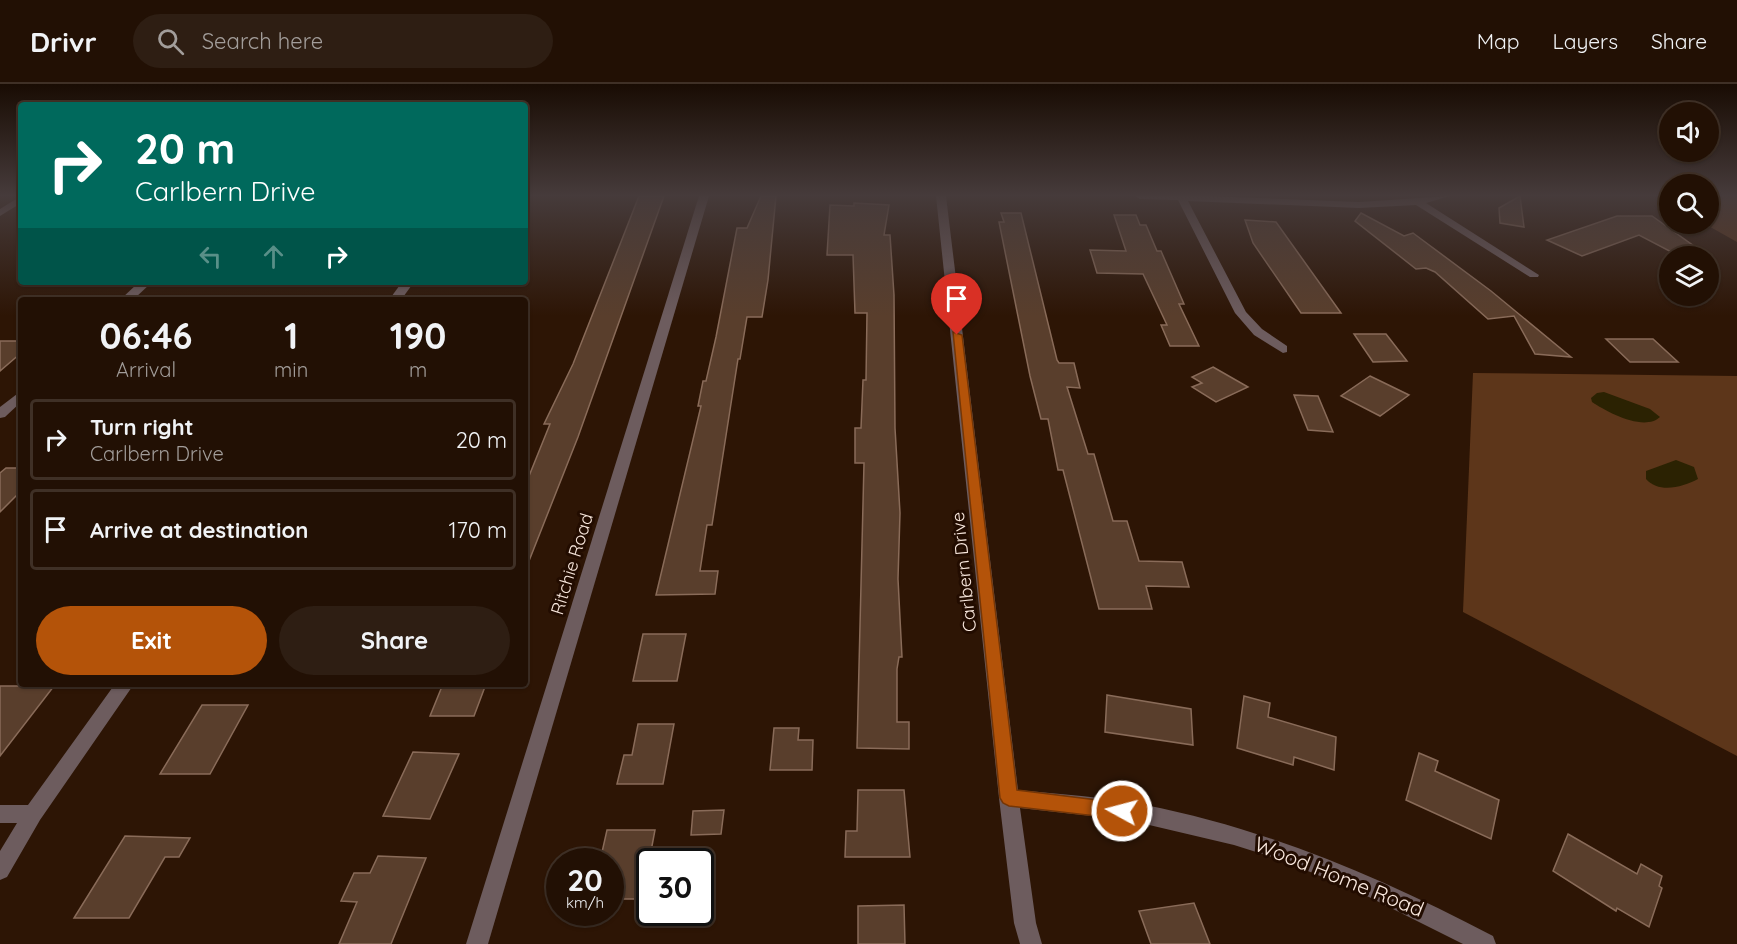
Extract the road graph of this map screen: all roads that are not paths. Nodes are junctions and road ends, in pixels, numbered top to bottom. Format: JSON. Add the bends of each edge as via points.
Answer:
{"nodes":[{"id":1,"x":692,"y":236,"type":"edge"},
{"id":2,"x":946,"y":236,"type":"edge"},
{"id":3,"x":1200,"y":236,"type":"edge"},
{"id":4,"x":1472,"y":236,"type":"edge"},
{"id":5,"x":1534,"y":275,"type":"dead end"},
{"id":6,"x":143,"y":285,"type":"edge"},
{"id":7,"x":129,"y":297,"type":"edge"},
{"id":8,"x":1283,"y":348,"type":"dead end"},
{"id":9,"x":18,"y":398,"type":"edge"},
{"id":10,"x":0,"y":414,"type":"edge"},
{"id":11,"x":123,"y":687,"type":"edge"},
{"id":12,"x":1009,"y":798,"type":"junction"},
{"id":13,"x":0,"y":814,"type":"edge"},
{"id":14,"x":33,"y":814,"type":"junction"},
{"id":15,"x":0,"y":870,"type":"edge"},
{"id":16,"x":477,"y":944,"type":"edge"},
{"id":17,"x":1031,"y":944,"type":"edge"},
{"id":18,"x":1485,"y":944,"type":"edge"}],
"edges":[{"from":1,"to":16,"type":"street","name":"Ritchie Road"},
{"from":2,"to":12,"type":"street","name":"Carlbern Drive"},
{"from":3,"to":8,"type":"street","via":[[1241,314],[1258,332]]},
{"from":4,"to":5,"type":"street"},
{"from":6,"to":7,"type":"street"},
{"from":9,"to":10,"type":"street"},
{"from":11,"to":14,"type":"street"},
{"from":12,"to":17,"type":"street","name":"Carlbern Drive"},
{"from":12,"to":18,"type":"street","name":"Wood Home Road","via":[[1144,814],[1240,837],[1352,878]]},
{"from":13,"to":14,"type":"street"},
{"from":14,"to":15,"type":"street"}]}
